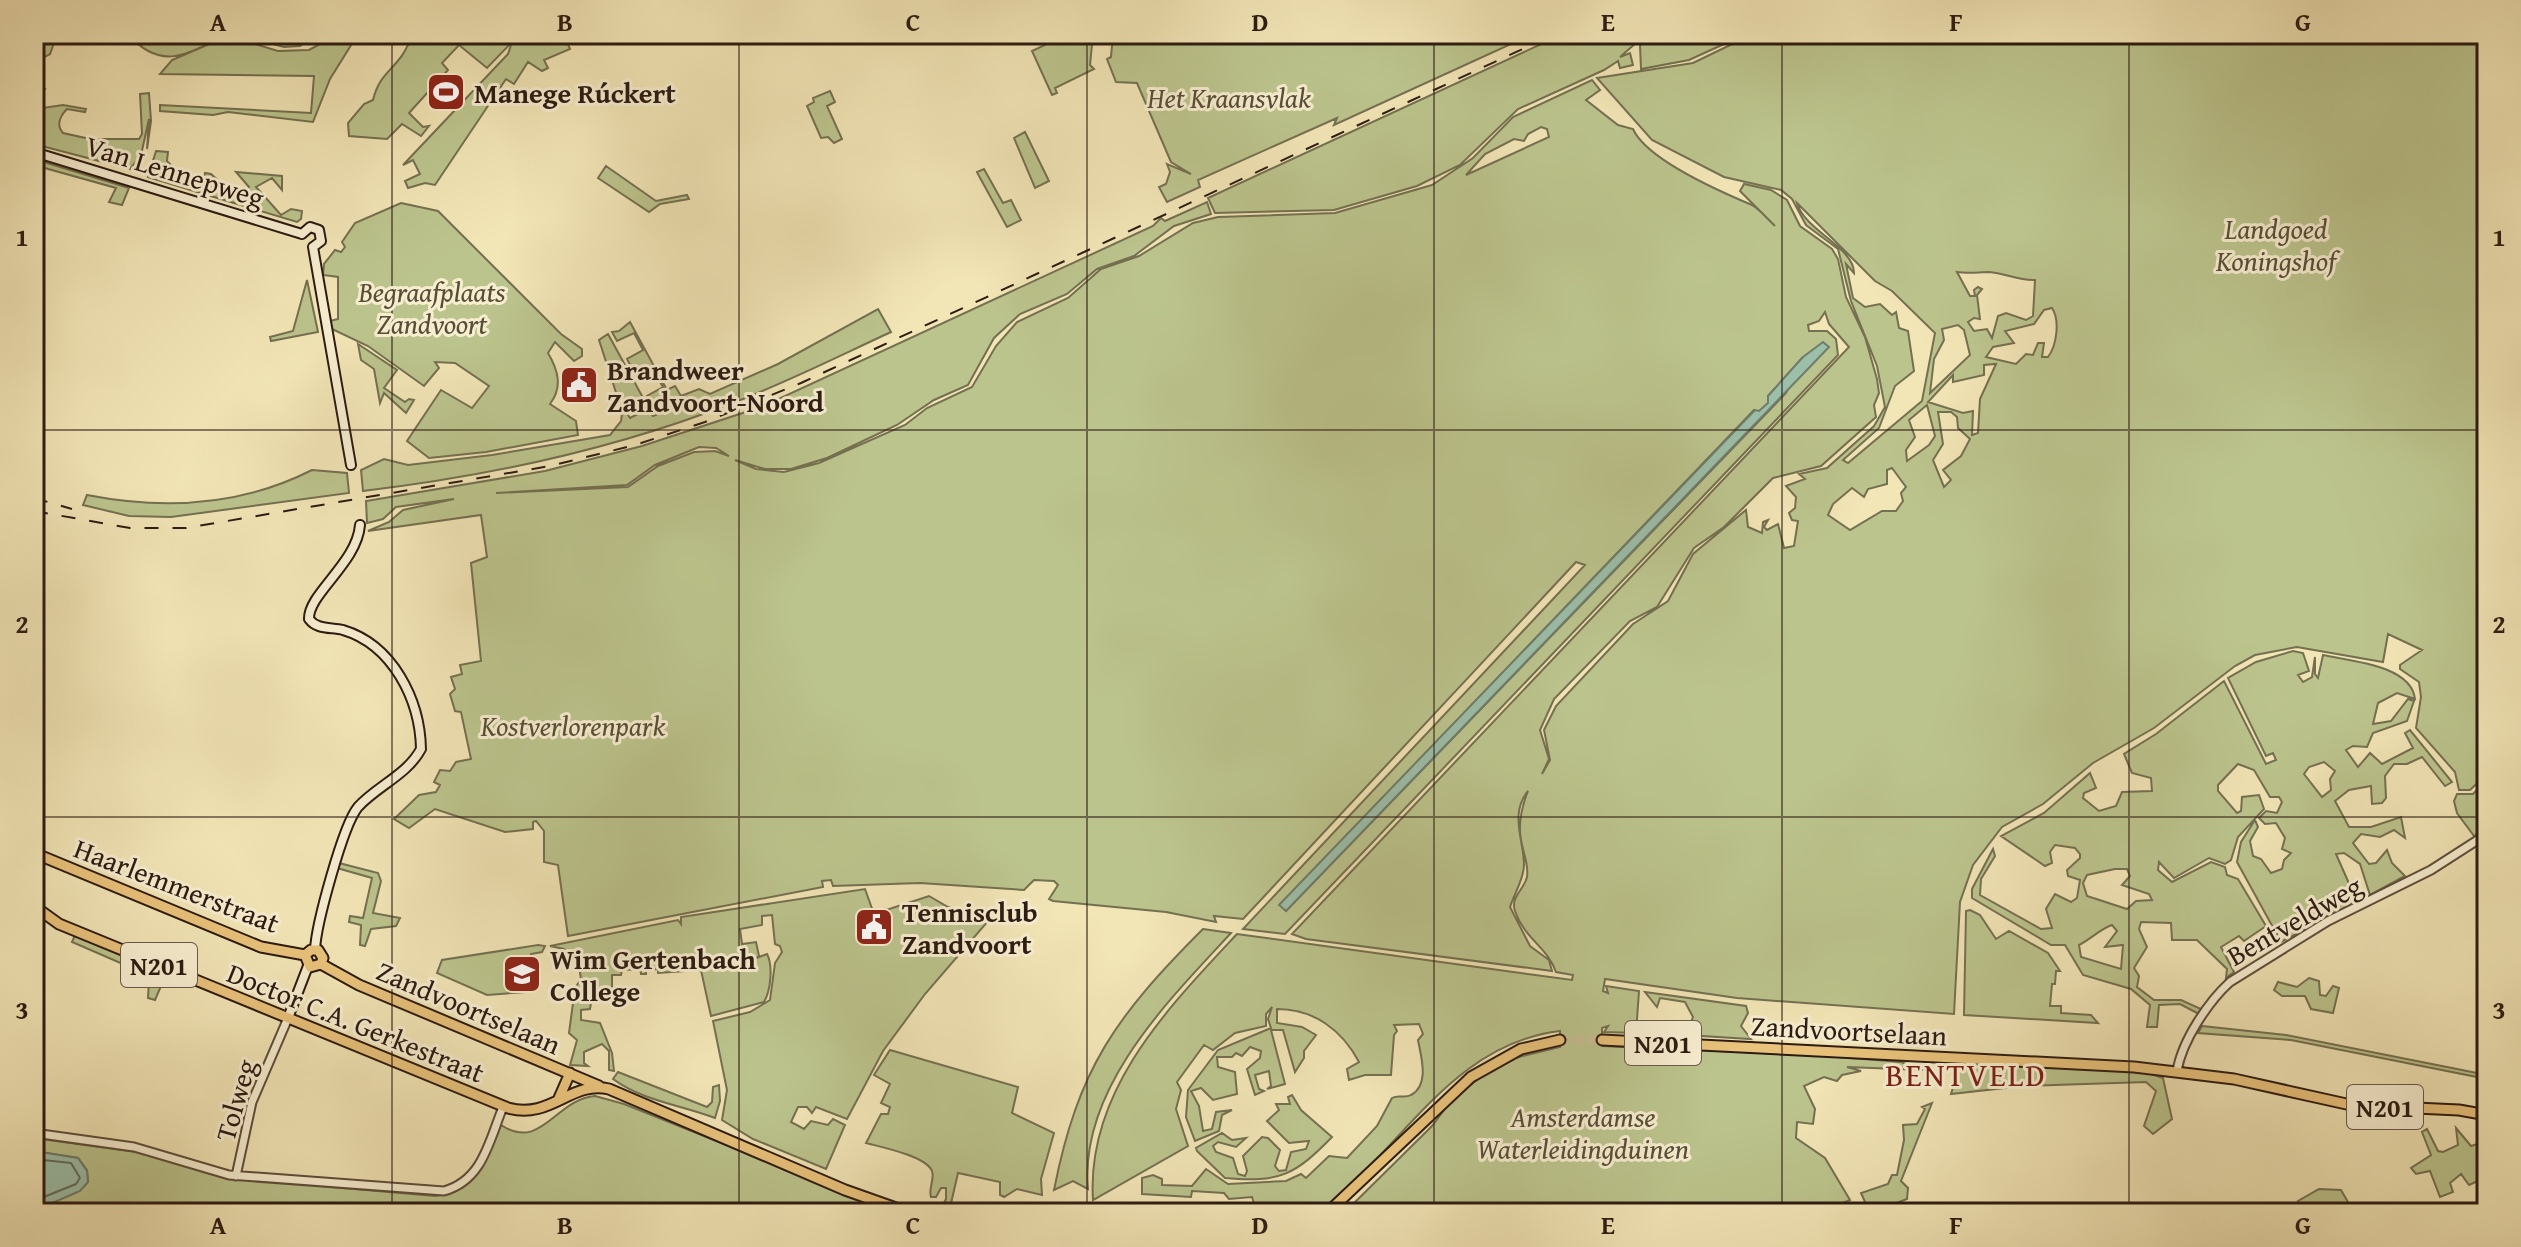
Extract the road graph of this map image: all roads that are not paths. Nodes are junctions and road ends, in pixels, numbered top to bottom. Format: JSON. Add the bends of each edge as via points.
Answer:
{"nodes":[{"id":1,"x":34,"y":152,"type":"edge"},
{"id":2,"x":302,"y":234,"type":"junction"},
{"id":3,"x":313,"y":247,"type":"junction"},
{"id":4,"x":351,"y":465,"type":"dead end"},
{"id":5,"x":360,"y":525,"type":"dead end"},
{"id":6,"x":2487,"y":834,"type":"edge"},
{"id":7,"x":34,"y":853,"type":"edge"},
{"id":8,"x":34,"y":906,"type":"edge"},
{"id":9,"x":310,"y":952,"type":"junction"},
{"id":10,"x":314,"y":966,"type":"junction"},
{"id":11,"x":290,"y":1018,"type":"junction"},
{"id":12,"x":1560,"y":1040,"type":"tunnel mouth"},
{"id":13,"x":1602,"y":1040,"type":"tunnel mouth"},
{"id":14,"x":2177,"y":1071,"type":"junction"},
{"id":15,"x":570,"y":1073,"type":"junction"},
{"id":16,"x":602,"y":1088,"type":"junction"},
{"id":17,"x":503,"y":1107,"type":"junction"},
{"id":18,"x":548,"y":1107,"type":"junction"},
{"id":19,"x":2487,"y":1115,"type":"edge"},
{"id":20,"x":34,"y":1133,"type":"edge"},
{"id":21,"x":236,"y":1176,"type":"junction"},
{"id":22,"x":910,"y":1213,"type":"edge"},
{"id":23,"x":1327,"y":1213,"type":"edge"}],
"edges":[{"from":1,"to":2,"type":"main road","name":"Van Lennepweg"},
{"from":2,"to":3,"type":"main road","via":[[304,244]]},
{"from":2,"to":3,"type":"main road","via":[[310,227],[319,230],[321,241]]},
{"from":3,"to":4,"type":"main road"},
{"from":5,"to":9,"type":"main road","via":[[353,550],[311,606],[309,619],[363,640],[394,665],[416,717],[421,749],[414,762],[352,815]]},
{"from":6,"to":14,"type":"street","name":"Bentveldweg","via":[[2230,982],[2190,1037]]},
{"from":7,"to":9,"type":"main road","name":"Haarlemmerstraat","number":"N201","via":[[261,947]]},
{"from":8,"to":11,"type":"main road","name":"Doctor C.A. Gerkestraat","number":"N201","via":[[59,924]]},
{"from":9,"to":10,"type":"main road"},
{"from":9,"to":10,"type":"main road","via":[[322,955]]},
{"from":10,"to":11,"type":"main road","name":"Tolweg"},
{"from":10,"to":15,"type":"main road","name":"Zandvoortselaan","number":"N201"},
{"from":11,"to":17,"type":"main road","name":"Doctor C.A. Gerkestraat","number":"N201"},
{"from":11,"to":21,"type":"street","name":"Tolweg","via":[[252,1102]]},
{"from":12,"to":23,"type":"main road","via":[[1521,1049],[1471,1077]]},
{"from":13,"to":14,"type":"main road","name":"Zandvoortselaan","number":"N201"},
{"from":14,"to":19,"type":"main road","name":"Zandvoortselaan","number":"N201","via":[[2351,1105]]},
{"from":15,"to":16,"type":"main road","name":"Zandvoortselaan","number":"N201"},
{"from":15,"to":18,"type":"main road","via":[[565,1092]]},
{"from":16,"to":18,"type":"main road","name":"Doctor C.A. Gerkestraat","number":"N201","via":[[574,1093]]},
{"from":16,"to":22,"type":"main road","name":"Doctor C.A. Gerkestraat","number":"N201","via":[[732,1134]]},
{"from":17,"to":18,"type":"main road","name":"Doctor C.A. Gerkestraat","number":"N201","via":[[531,1112]]},
{"from":17,"to":21,"type":"street","via":[[472,1176],[454,1188],[428,1192]]},
{"from":20,"to":21,"type":"street","via":[[134,1147]]}]}
